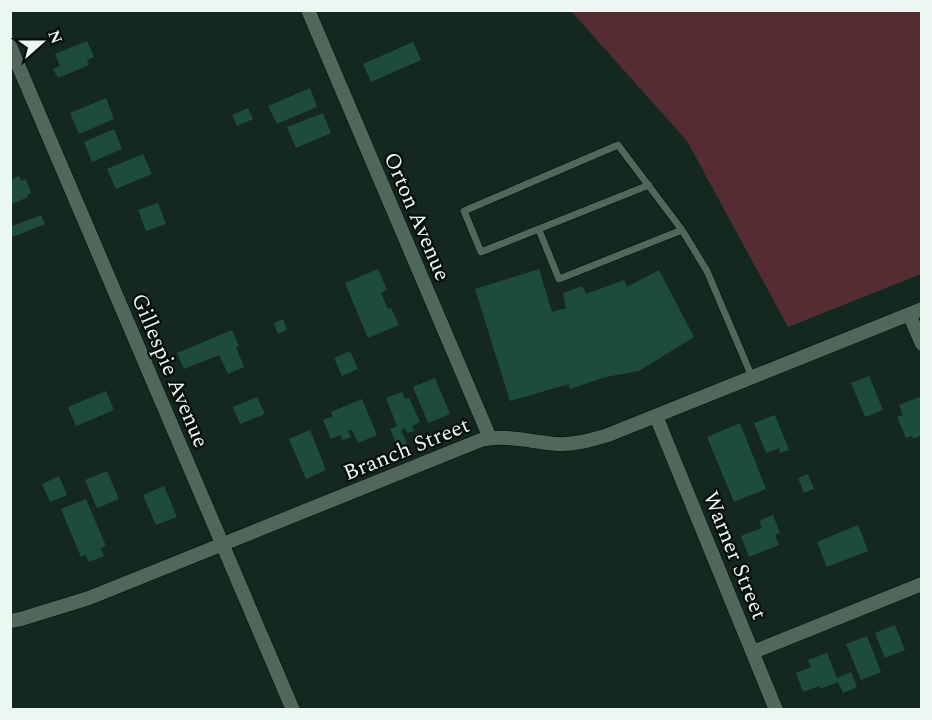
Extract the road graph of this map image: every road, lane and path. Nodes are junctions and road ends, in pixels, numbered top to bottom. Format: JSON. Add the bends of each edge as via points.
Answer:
{"nodes":[{"id":1,"x":308,"y":10,"type":"edge"},
{"id":2,"x":10,"y":46,"type":"edge"},
{"id":3,"x":649,"y":185,"type":"junction"},
{"id":4,"x":539,"y":230,"type":"junction"},
{"id":5,"x":682,"y":230,"type":"junction"},
{"id":6,"x":915,"y":311,"type":"edge"},
{"id":7,"x":921,"y":344,"type":"edge"},
{"id":8,"x":752,"y":377,"type":"junction"},
{"id":9,"x":656,"y":416,"type":"junction"},
{"id":10,"x":490,"y":438,"type":"junction"},
{"id":11,"x":222,"y":544,"type":"junction"},
{"id":12,"x":921,"y":584,"type":"edge"},
{"id":13,"x":10,"y":621,"type":"edge"},
{"id":14,"x":753,"y":652,"type":"junction"},
{"id":15,"x":293,"y":710,"type":"edge"},
{"id":16,"x":776,"y":710,"type":"edge"}],
"edges":[{"from":1,"to":10,"type":"street","name":"Orton Avenue"},
{"from":2,"to":11,"type":"street","name":"Gillespie Avenue"},
{"from":3,"to":4,"type":"lane"},
{"from":3,"to":4,"type":"lane","via":[[618,145],[464,211],[481,252]]},
{"from":3,"to":5,"type":"lane"},
{"from":4,"to":5,"type":"lane","via":[[559,279]]},
{"from":5,"to":8,"type":"lane","via":[[707,271]]},
{"from":6,"to":7,"type":"street"},
{"from":6,"to":8,"type":"street","name":"Branch Street"},
{"from":8,"to":9,"type":"street","name":"Branch Street"},
{"from":9,"to":10,"type":"street","name":"Branch Street","via":[[578,443]]},
{"from":9,"to":14,"type":"street","name":"Warner Street"},
{"from":10,"to":11,"type":"street","name":"Branch Street"},
{"from":11,"to":13,"type":"street","name":"Branch Street","via":[[89,598]]},
{"from":11,"to":15,"type":"street","name":"Gillespie Avenue"},
{"from":12,"to":14,"type":"street"},
{"from":14,"to":16,"type":"street","name":"Warner Street"}]}
